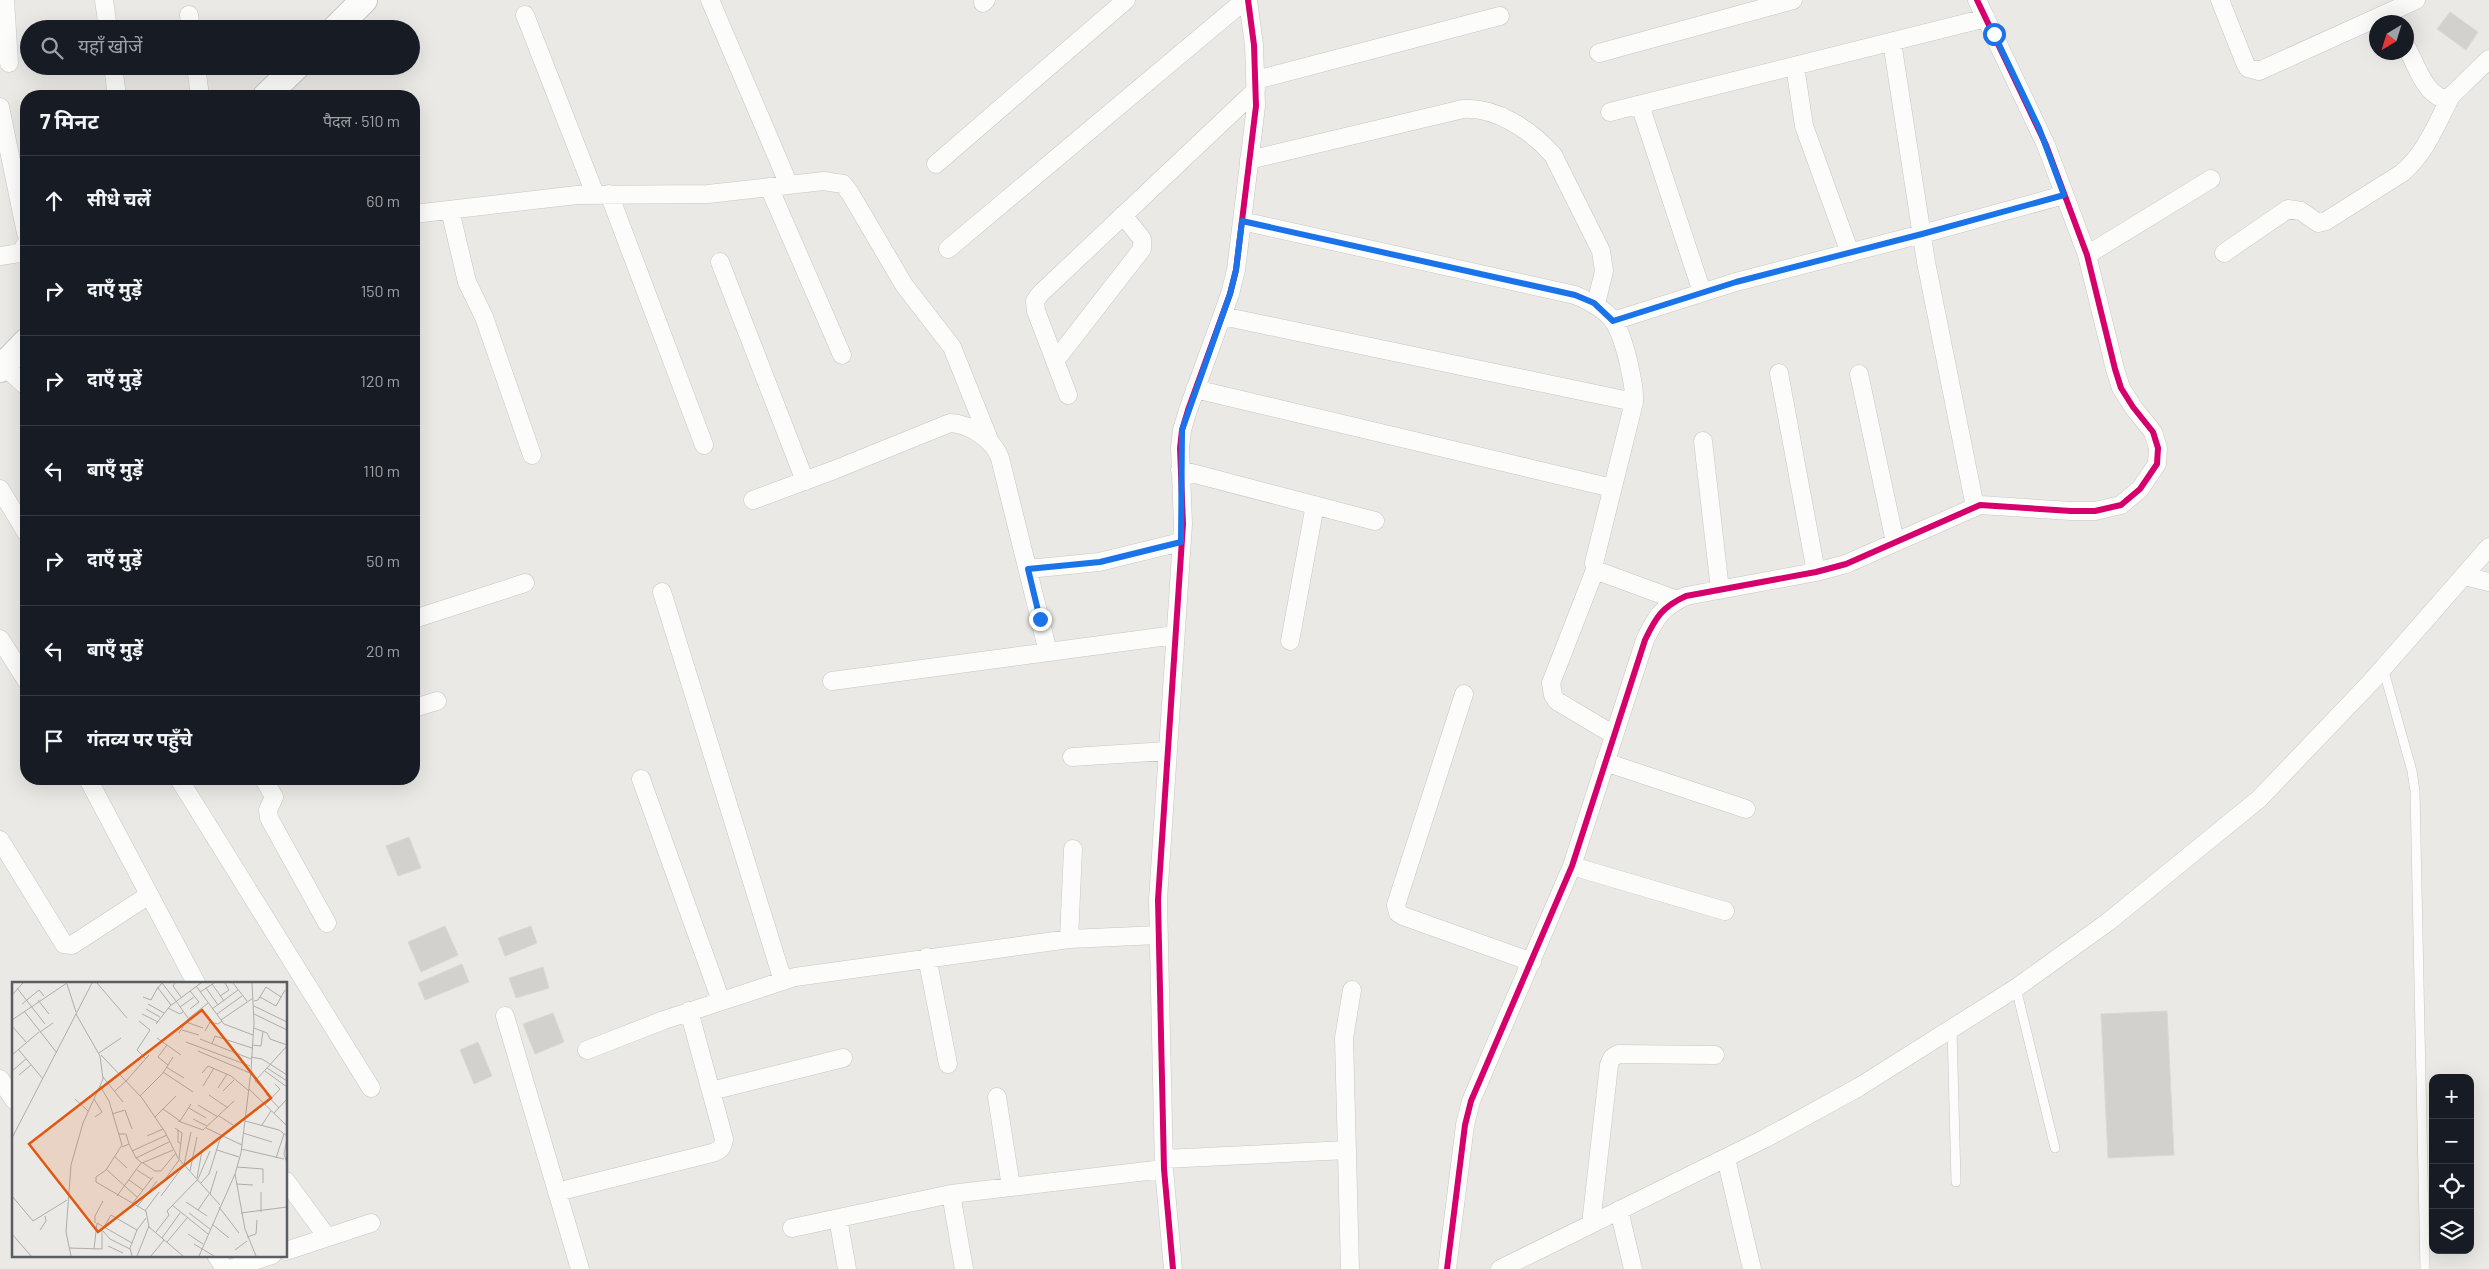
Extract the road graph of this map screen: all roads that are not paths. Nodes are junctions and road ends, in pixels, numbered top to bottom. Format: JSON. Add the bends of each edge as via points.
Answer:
{"nodes":[{"id":1,"x":5,"y":0,"type":"edge"},
{"id":2,"x":104,"y":0,"type":"edge"},
{"id":3,"x":364,"y":0,"type":"edge"},
{"id":4,"x":710,"y":0,"type":"edge"},
{"id":5,"x":1126,"y":0,"type":"edge"},
{"id":6,"x":1247,"y":0,"type":"edge"},
{"id":7,"x":1793,"y":0,"type":"edge"},
{"id":8,"x":1978,"y":0,"type":"edge"},
{"id":9,"x":2220,"y":0,"type":"edge"},
{"id":10,"x":2416,"y":0,"type":"edge"},
{"id":11,"x":2390,"y":12,"type":"edge"},
{"id":12,"x":526,"y":15,"type":"dead end"},
{"id":13,"x":1500,"y":16,"type":"dead end"},
{"id":14,"x":1986,"y":18,"type":"junction"},
{"id":15,"x":107,"y":20,"type":"edge"},
{"id":16,"x":344,"y":20,"type":"edge"},
{"id":17,"x":1892,"y":42,"type":"junction"},
{"id":18,"x":1599,"y":54,"type":"dead end"},
{"id":19,"x":2489,"y":59,"type":"edge"},
{"id":20,"x":2413,"y":60,"type":"edge"},
{"id":21,"x":9,"y":63,"type":"dead end"},
{"id":22,"x":1795,"y":66,"type":"junction"},
{"id":23,"x":114,"y":75,"type":"edge"},
{"id":24,"x":197,"y":75,"type":"edge"},
{"id":25,"x":288,"y":75,"type":"edge"},
{"id":26,"x":1256,"y":85,"type":"junction"},
{"id":27,"x":116,"y":90,"type":"edge"},
{"id":28,"x":199,"y":90,"type":"edge"},
{"id":29,"x":272,"y":90,"type":"edge"},
{"id":30,"x":2452,"y":96,"type":"junction"},
{"id":31,"x":1640,"y":105,"type":"junction"},
{"id":32,"x":0,"y":107,"type":"edge"},
{"id":33,"x":1610,"y":112,"type":"dead end"},
{"id":34,"x":1249,"y":160,"type":"junction"},
{"id":35,"x":936,"y":164,"type":"dead end"},
{"id":36,"x":2211,"y":180,"type":"dead end"},
{"id":37,"x":789,"y":185,"type":"junction"},
{"id":38,"x":769,"y":187,"type":"junction"},
{"id":39,"x":602,"y":194,"type":"junction"},
{"id":40,"x":2064,"y":195,"type":"junction"},
{"id":41,"x":20,"y":204,"type":"edge"},
{"id":42,"x":450,"y":210,"type":"junction"},
{"id":43,"x":420,"y":213,"type":"edge"},
{"id":44,"x":1123,"y":215,"type":"junction"},
{"id":45,"x":1242,"y":221,"type":"junction"},
{"id":46,"x":1922,"y":234,"type":"junction"},
{"id":47,"x":948,"y":249,"type":"dead end"},
{"id":48,"x":20,"y":253,"type":"edge"},
{"id":49,"x":1850,"y":253,"type":"junction"},
{"id":50,"x":2224,"y":254,"type":"dead end"},
{"id":51,"x":2087,"y":255,"type":"junction"},
{"id":52,"x":0,"y":256,"type":"edge"},
{"id":53,"x":720,"y":262,"type":"dead end"},
{"id":54,"x":1702,"y":292,"type":"junction"},
{"id":55,"x":1596,"y":304,"type":"junction"},
{"id":56,"x":1222,"y":316,"type":"junction"},
{"id":57,"x":1613,"y":321,"type":"junction"},
{"id":58,"x":20,"y":348,"type":"edge"},
{"id":59,"x":842,"y":355,"type":"dead end"},
{"id":60,"x":1055,"y":361,"type":"junction"},
{"id":61,"x":2,"y":367,"type":"edge"},
{"id":62,"x":1779,"y":373,"type":"dead end"},
{"id":63,"x":1859,"y":374,"type":"dead end"},
{"id":64,"x":20,"y":381,"type":"edge"},
{"id":65,"x":1195,"y":390,"type":"junction"},
{"id":66,"x":1068,"y":395,"type":"dead end"},
{"id":67,"x":1634,"y":402,"type":"junction"},
{"id":68,"x":990,"y":442,"type":"junction"},
{"id":69,"x":1703,"y":442,"type":"dead end"},
{"id":70,"x":704,"y":445,"type":"dead end"},
{"id":71,"x":532,"y":455,"type":"dead end"},
{"id":72,"x":1180,"y":470,"type":"junction"},
{"id":73,"x":805,"y":481,"type":"junction"},
{"id":74,"x":1612,"y":488,"type":"junction"},
{"id":75,"x":0,"y":489,"type":"edge"},
{"id":76,"x":753,"y":500,"type":"dead end"},
{"id":77,"x":1315,"y":505,"type":"junction"},
{"id":78,"x":1975,"y":507,"type":"junction"},
{"id":79,"x":1375,"y":521,"type":"dead end"},
{"id":80,"x":20,"y":522,"type":"edge"},
{"id":81,"x":1181,"y":542,"type":"junction"},
{"id":82,"x":1895,"y":542,"type":"junction"},
{"id":83,"x":2489,"y":547,"type":"edge"},
{"id":84,"x":1028,"y":569,"type":"junction"},
{"id":85,"x":1595,"y":570,"type":"junction"},
{"id":86,"x":1816,"y":572,"type":"junction"},
{"id":87,"x":2464,"y":576,"type":"junction"},
{"id":88,"x":2489,"y":582,"type":"edge"},
{"id":89,"x":525,"y":583,"type":"dead end"},
{"id":90,"x":1720,"y":590,"type":"junction"},
{"id":91,"x":662,"y":592,"type":"dead end"},
{"id":92,"x":1677,"y":600,"type":"junction"},
{"id":93,"x":420,"y":618,"type":"edge"},
{"id":94,"x":1175,"y":635,"type":"junction"},
{"id":95,"x":0,"y":640,"type":"edge"},
{"id":96,"x":1290,"y":641,"type":"dead end"},
{"id":97,"x":1048,"y":652,"type":"junction"},
{"id":98,"x":2383,"y":668,"type":"junction"},
{"id":99,"x":20,"y":671,"type":"edge"},
{"id":100,"x":832,"y":681,"type":"dead end"},
{"id":101,"x":1464,"y":694,"type":"dead end"},
{"id":102,"x":437,"y":702,"type":"dead end"},
{"id":103,"x":420,"y":706,"type":"edge"},
{"id":104,"x":1614,"y":735,"type":"junction"},
{"id":105,"x":1167,"y":751,"type":"junction"},
{"id":106,"x":1072,"y":757,"type":"dead end"},
{"id":107,"x":1605,"y":762,"type":"junction"},
{"id":108,"x":641,"y":779,"type":"dead end"},
{"id":109,"x":91,"y":785,"type":"edge"},
{"id":110,"x":183,"y":785,"type":"edge"},
{"id":111,"x":267,"y":785,"type":"edge"},
{"id":112,"x":1746,"y":809,"type":"dead end"},
{"id":113,"x":0,"y":840,"type":"edge"},
{"id":114,"x":1072,"y":849,"type":"dead end"},
{"id":115,"x":1572,"y":866,"type":"junction"},
{"id":116,"x":149,"y":895,"type":"junction"},
{"id":117,"x":1725,"y":912,"type":"dead end"},
{"id":118,"x":327,"y":923,"type":"dead end"},
{"id":119,"x":1159,"y":934,"type":"junction"},
{"id":120,"x":1069,"y":939,"type":"junction"},
{"id":121,"x":927,"y":957,"type":"junction"},
{"id":122,"x":1532,"y":962,"type":"junction"},
{"id":123,"x":783,"y":980,"type":"junction"},
{"id":124,"x":195,"y":982,"type":"edge"},
{"id":125,"x":2016,"y":988,"type":"junction"},
{"id":126,"x":1352,"y":990,"type":"dead end"},
{"id":127,"x":720,"y":1001,"type":"junction"},
{"id":128,"x":689,"y":1011,"type":"junction"},
{"id":129,"x":505,"y":1016,"type":"dead end"},
{"id":130,"x":1952,"y":1028,"type":"junction"},
{"id":131,"x":587,"y":1050,"type":"dead end"},
{"id":132,"x":1715,"y":1055,"type":"dead end"},
{"id":133,"x":843,"y":1058,"type":"dead end"},
{"id":134,"x":948,"y":1064,"type":"dead end"},
{"id":135,"x":0,"y":1079,"type":"edge"},
{"id":136,"x":371,"y":1088,"type":"dead end"},
{"id":137,"x":711,"y":1091,"type":"junction"},
{"id":138,"x":12,"y":1097,"type":"edge"},
{"id":139,"x":997,"y":1097,"type":"dead end"},
{"id":140,"x":2055,"y":1148,"type":"dead end"},
{"id":141,"x":1347,"y":1150,"type":"junction"},
{"id":142,"x":1726,"y":1158,"type":"junction"},
{"id":143,"x":1164,"y":1164,"type":"junction"},
{"id":144,"x":1956,"y":1182,"type":"dead end"},
{"id":145,"x":288,"y":1184,"type":"edge"},
{"id":146,"x":1011,"y":1187,"type":"junction"},
{"id":147,"x":557,"y":1192,"type":"junction"},
{"id":148,"x":951,"y":1194,"type":"junction"},
{"id":149,"x":1619,"y":1210,"type":"junction"},
{"id":150,"x":838,"y":1218,"type":"junction"},
{"id":151,"x":371,"y":1223,"type":"dead end"},
{"id":152,"x":1591,"y":1224,"type":"junction"},
{"id":153,"x":792,"y":1228,"type":"dead end"},
{"id":154,"x":327,"y":1237,"type":"junction"},
{"id":155,"x":288,"y":1250,"type":"edge"},
{"id":156,"x":217,"y":1256,"type":"edge"},
{"id":157,"x":269,"y":1256,"type":"edge"},
{"id":158,"x":225,"y":1269,"type":"edge"},
{"id":159,"x":230,"y":1269,"type":"edge"},
{"id":160,"x":580,"y":1269,"type":"edge"},
{"id":161,"x":847,"y":1269,"type":"edge"},
{"id":162,"x":964,"y":1269,"type":"edge"},
{"id":163,"x":1173,"y":1269,"type":"edge"},
{"id":164,"x":1350,"y":1269,"type":"edge"},
{"id":165,"x":1447,"y":1269,"type":"edge"},
{"id":166,"x":1500,"y":1269,"type":"edge"},
{"id":167,"x":1633,"y":1269,"type":"edge"},
{"id":168,"x":1752,"y":1269,"type":"edge"},
{"id":169,"x":2425,"y":1269,"type":"edge"}],
"edges":[{"from":1,"to":21,"type":"street"},
{"from":2,"to":15,"type":"street"},
{"from":3,"to":16,"type":"street"},
{"from":4,"to":37,"type":"street"},
{"from":5,"to":35,"type":"street"},
{"from":6,"to":26,"type":"street"},
{"from":6,"to":47,"type":"street"},
{"from":7,"to":18,"type":"street"},
{"from":8,"to":14,"type":"street"},
{"from":9,"to":11,"type":"street","via":[[2245,63],[2253,71],[2303,53]]},
{"from":10,"to":11,"type":"street"},
{"from":12,"to":39,"type":"street"},
{"from":13,"to":26,"type":"street"},
{"from":14,"to":17,"type":"street"},
{"from":14,"to":40,"type":"street","via":[[2039,128]]},
{"from":17,"to":22,"type":"street"},
{"from":17,"to":46,"type":"street"},
{"from":19,"to":30,"type":"street"},
{"from":20,"to":30,"type":"street","via":[[2434,96],[2443,99]]},
{"from":22,"to":31,"type":"street"},
{"from":22,"to":49,"type":"street","via":[[1804,126]]},
{"from":23,"to":27,"type":"street"},
{"from":24,"to":28,"type":"street"},
{"from":25,"to":29,"type":"street"},
{"from":26,"to":34,"type":"street"},
{"from":26,"to":44,"type":"street"},
{"from":30,"to":50,"type":"street","via":[[2423,150],[2402,173],[2326,221],[2318,223],[2301,211],[2288,209]]},
{"from":31,"to":33,"type":"street"},
{"from":31,"to":54,"type":"street"},
{"from":32,"to":41,"type":"street"},
{"from":34,"to":45,"type":"street"},
{"from":34,"to":55,"type":"street","via":[[1463,109],[1492,112],[1531,134],[1553,155],[1601,251],[1604,271]]},
{"from":36,"to":51,"type":"street"},
{"from":37,"to":38,"type":"street"},
{"from":37,"to":68,"type":"street","via":[[834,181],[843,184],[904,285],[952,347]]},
{"from":38,"to":39,"type":"street","via":[[708,194]]},
{"from":38,"to":59,"type":"street"},
{"from":39,"to":42,"type":"street"},
{"from":39,"to":70,"type":"street"},
{"from":40,"to":46,"type":"street"},
{"from":40,"to":51,"type":"street"},
{"from":42,"to":43,"type":"street"},
{"from":42,"to":71,"type":"street","via":[[467,282],[484,317]]},
{"from":44,"to":60,"type":"street","via":[[1142,239],[1142,249]]},
{"from":44,"to":60,"type":"street","via":[[1035,301]]},
{"from":45,"to":55,"type":"street","via":[[1575,295]]},
{"from":45,"to":56,"type":"street","via":[[1236,270]]},
{"from":46,"to":49,"type":"street"},
{"from":46,"to":78,"type":"street"},
{"from":48,"to":52,"type":"street"},
{"from":49,"to":54,"type":"street"},
{"from":51,"to":78,"type":"street","via":[[2121,388],[2153,432],[2158,448],[2157,464],[2140,489],[2120,505],[2104,509],[2071,511]]},
{"from":53,"to":73,"type":"street"},
{"from":54,"to":57,"type":"street"},
{"from":55,"to":57,"type":"street"},
{"from":56,"to":65,"type":"street"},
{"from":56,"to":67,"type":"street"},
{"from":57,"to":67,"type":"street","via":[[1620,331],[1635,390]]},
{"from":58,"to":61,"type":"street"},
{"from":60,"to":66,"type":"street"},
{"from":61,"to":64,"type":"street"},
{"from":62,"to":86,"type":"street"},
{"from":63,"to":82,"type":"street"},
{"from":65,"to":72,"type":"street","via":[[1182,430]]},
{"from":65,"to":74,"type":"street"},
{"from":67,"to":74,"type":"street"},
{"from":68,"to":73,"type":"street","via":[[969,427],[950,423]]},
{"from":68,"to":84,"type":"street","via":[[1000,458]]},
{"from":69,"to":90,"type":"street"},
{"from":72,"to":77,"type":"street"},
{"from":72,"to":81,"type":"street"},
{"from":73,"to":76,"type":"street"},
{"from":74,"to":85,"type":"street"},
{"from":75,"to":80,"type":"street"},
{"from":77,"to":79,"type":"street"},
{"from":77,"to":96,"type":"street"},
{"from":78,"to":82,"type":"street"},
{"from":81,"to":84,"type":"street","via":[[1105,562]]},
{"from":81,"to":94,"type":"street"},
{"from":82,"to":86,"type":"street","via":[[1846,564]]},
{"from":83,"to":87,"type":"street"},
{"from":84,"to":97,"type":"street"},
{"from":85,"to":92,"type":"street"},
{"from":85,"to":104,"type":"street","via":[[1551,689],[1557,701]]},
{"from":86,"to":90,"type":"street"},
{"from":87,"to":88,"type":"street"},
{"from":87,"to":98,"type":"street"},
{"from":89,"to":93,"type":"street"},
{"from":90,"to":92,"type":"street"},
{"from":91,"to":123,"type":"street"},
{"from":92,"to":104,"type":"street","via":[[1656,617],[1645,640]]},
{"from":94,"to":97,"type":"street"},
{"from":94,"to":105,"type":"street"},
{"from":95,"to":99,"type":"street"},
{"from":97,"to":100,"type":"street"},
{"from":98,"to":125,"type":"street","via":[[2259,799],[2108,922]]},
{"from":98,"to":169,"type":"lane","via":[[2415,792]]},
{"from":101,"to":122,"type":"street","via":[[1397,909],[1403,916]]},
{"from":102,"to":103,"type":"street"},
{"from":104,"to":107,"type":"street"},
{"from":105,"to":106,"type":"street"},
{"from":105,"to":119,"type":"street","via":[[1158,879]]},
{"from":107,"to":112,"type":"street"},
{"from":107,"to":115,"type":"street"},
{"from":108,"to":127,"type":"street"},
{"from":109,"to":116,"type":"street"},
{"from":110,"to":136,"type":"street"},
{"from":111,"to":118,"type":"street","via":[[274,797],[268,810],[269,818]]},
{"from":113,"to":116,"type":"street","via":[[64,944],[72,945]]},
{"from":114,"to":120,"type":"street"},
{"from":115,"to":117,"type":"street"},
{"from":115,"to":122,"type":"street"},
{"from":116,"to":124,"type":"street"},
{"from":119,"to":120,"type":"street"},
{"from":119,"to":143,"type":"street"},
{"from":120,"to":121,"type":"street"},
{"from":121,"to":123,"type":"street"},
{"from":121,"to":134,"type":"street"},
{"from":122,"to":165,"type":"street","via":[[1471,1101],[1465,1125]]},
{"from":123,"to":127,"type":"street"},
{"from":125,"to":130,"type":"street"},
{"from":125,"to":140,"type":"lane"},
{"from":126,"to":141,"type":"street","via":[[1344,1038]]},
{"from":127,"to":128,"type":"street"},
{"from":128,"to":131,"type":"street"},
{"from":128,"to":137,"type":"street"},
{"from":129,"to":147,"type":"street"},
{"from":130,"to":142,"type":"street","via":[[1859,1087]]},
{"from":130,"to":144,"type":"lane"},
{"from":132,"to":152,"type":"street","via":[[1618,1054],[1612,1058]]},
{"from":133,"to":137,"type":"street"},
{"from":135,"to":138,"type":"street"},
{"from":137,"to":147,"type":"street","via":[[724,1139],[719,1151]]},
{"from":139,"to":146,"type":"street"},
{"from":141,"to":143,"type":"street"},
{"from":141,"to":164,"type":"street"},
{"from":142,"to":149,"type":"street"},
{"from":142,"to":168,"type":"street"},
{"from":143,"to":146,"type":"street"},
{"from":143,"to":163,"type":"street"},
{"from":145,"to":154,"type":"street"},
{"from":146,"to":148,"type":"street"},
{"from":147,"to":160,"type":"street"},
{"from":148,"to":150,"type":"street"},
{"from":148,"to":162,"type":"street"},
{"from":149,"to":152,"type":"street"},
{"from":149,"to":167,"type":"street"},
{"from":150,"to":153,"type":"street"},
{"from":150,"to":161,"type":"street"},
{"from":151,"to":154,"type":"street"},
{"from":152,"to":166,"type":"street"},
{"from":154,"to":155,"type":"street"},
{"from":156,"to":158,"type":"street"},
{"from":157,"to":159,"type":"street"}]}
